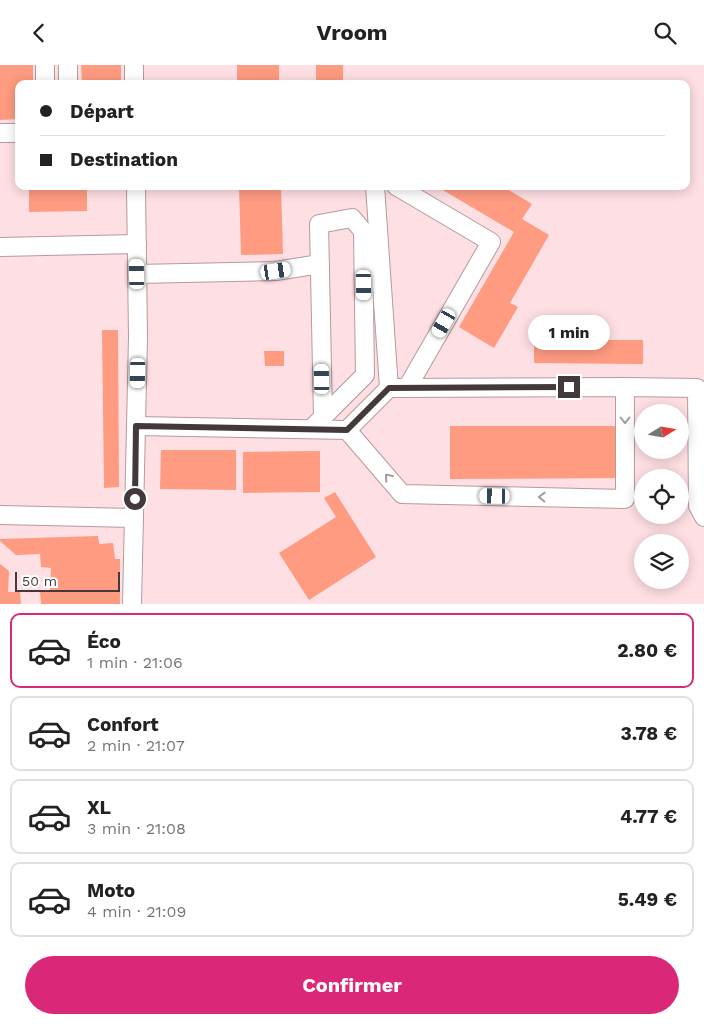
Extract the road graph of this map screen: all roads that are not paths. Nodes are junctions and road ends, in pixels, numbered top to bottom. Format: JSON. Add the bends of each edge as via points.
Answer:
{"nodes":[{"id":1,"x":45,"y":65,"type":"edge"},
{"id":2,"x":68,"y":65,"type":"edge"},
{"id":3,"x":134,"y":65,"type":"edge"},
{"id":4,"x":45,"y":80,"type":"edge"},
{"id":5,"x":68,"y":80,"type":"edge"},
{"id":6,"x":134,"y":80,"type":"edge"},
{"id":7,"x":0,"y":133,"type":"edge"},
{"id":8,"x":15,"y":133,"type":"edge"},
{"id":9,"x":136,"y":190,"type":"edge"},
{"id":10,"x":375,"y":190,"type":"edge"},
{"id":11,"x":403,"y":190,"type":"edge"},
{"id":12,"x":137,"y":244,"type":"junction"},
{"id":13,"x":0,"y":247,"type":"edge"},
{"id":14,"x":320,"y":264,"type":"junction"},
{"id":15,"x":137,"y":274,"type":"junction"},
{"id":16,"x":625,"y":387,"type":"junction"},
{"id":17,"x":389,"y":388,"type":"junction"},
{"id":18,"x":407,"y":388,"type":"junction"},
{"id":19,"x":317,"y":423,"type":"junction"},
{"id":20,"x":136,"y":426,"type":"junction"},
{"id":21,"x":347,"y":430,"type":"junction"},
{"id":22,"x":0,"y":515,"type":"edge"},
{"id":23,"x":704,"y":517,"type":"edge"},
{"id":24,"x":134,"y":518,"type":"junction"},
{"id":25,"x":132,"y":604,"type":"edge"}],
"edges":[{"from":1,"to":4,"type":"lane"},
{"from":2,"to":5,"type":"lane"},
{"from":3,"to":6,"type":"lane"},
{"from":7,"to":8,"type":"lane"},
{"from":9,"to":12,"type":"lane"},
{"from":10,"to":17,"type":"lane"},
{"from":11,"to":18,"type":"lane","via":[[491,242]]},
{"from":12,"to":13,"type":"lane"},
{"from":12,"to":15,"type":"lane"},
{"from":14,"to":15,"type":"lane","via":[[276,271]]},
{"from":14,"to":19,"type":"lane"},
{"from":14,"to":19,"type":"lane","via":[[319,224],[352,218],[363,231],[365,375]]},
{"from":15,"to":20,"type":"lane"},
{"from":16,"to":18,"type":"lane"},
{"from":16,"to":21,"type":"lane","one_way":true,"via":[[625,499],[402,494]]},
{"from":16,"to":23,"type":"lane","via":[[697,388],[698,506]]},
{"from":17,"to":18,"type":"lane"},
{"from":17,"to":21,"type":"lane"},
{"from":19,"to":20,"type":"lane"},
{"from":19,"to":21,"type":"lane"},
{"from":20,"to":24,"type":"lane"},
{"from":22,"to":24,"type":"lane"},
{"from":24,"to":25,"type":"lane"}]}
